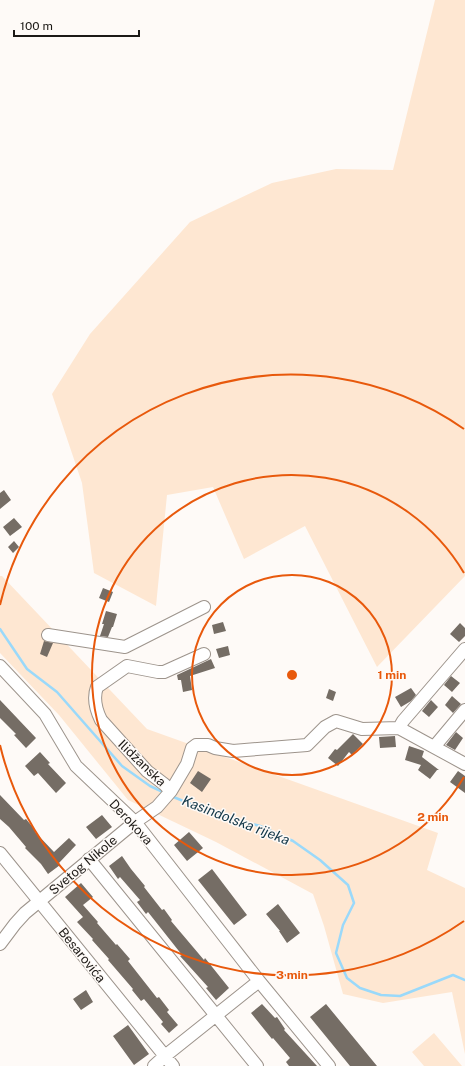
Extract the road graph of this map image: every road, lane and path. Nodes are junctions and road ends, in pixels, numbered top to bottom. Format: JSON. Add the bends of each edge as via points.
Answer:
{"nodes":[{"id":1,"x":204,"y":607,"type":"dead end"},
{"id":2,"x":48,"y":635,"type":"dead end"},
{"id":3,"x":125,"y":647,"type":"junction"},
{"id":4,"x":465,"y":649,"type":"edge"},
{"id":5,"x":204,"y":654,"type":"dead end"},
{"id":6,"x":0,"y":666,"type":"edge"},
{"id":7,"x":127,"y":666,"type":"junction"},
{"id":8,"x":465,"y":710,"type":"edge"},
{"id":9,"x":399,"y":728,"type":"junction"},
{"id":10,"x":434,"y":747,"type":"junction"},
{"id":11,"x":465,"y":764,"type":"edge"},
{"id":12,"x":171,"y":791,"type":"junction"},
{"id":13,"x":135,"y":822,"type":"junction"},
{"id":14,"x":0,"y":853,"type":"edge"},
{"id":15,"x":89,"y":859,"type":"junction"},
{"id":16,"x":39,"y":902,"type":"junction"},
{"id":17,"x":0,"y":944,"type":"edge"},
{"id":18,"x":259,"y":981,"type":"junction"},
{"id":19,"x":215,"y":1015,"type":"junction"},
{"id":20,"x":165,"y":1056,"type":"junction"},
{"id":21,"x":154,"y":1066,"type":"edge"},
{"id":22,"x":173,"y":1066,"type":"edge"},
{"id":23,"x":257,"y":1066,"type":"edge"},
{"id":24,"x":329,"y":1066,"type":"edge"}],
"edges":[{"from":1,"to":3,"type":"street"},
{"from":2,"to":3,"type":"street"},
{"from":3,"to":7,"type":"street"},
{"from":4,"to":9,"type":"street"},
{"from":5,"to":7,"type":"street","via":[[164,672]]},
{"from":6,"to":13,"type":"street","name":"Derokova","via":[[45,714],[76,766]]},
{"from":7,"to":12,"type":"street","name":"Ilidžanska","via":[[97,687],[96,711],[107,728],[147,771]]},
{"from":8,"to":10,"type":"street"},
{"from":9,"to":10,"type":"street"},
{"from":9,"to":12,"type":"street","name":"Ilidžanska","via":[[362,729],[336,721],[325,727],[307,745],[232,751],[196,745],[192,748],[187,764]]},
{"from":10,"to":11,"type":"street"},
{"from":12,"to":13,"type":"street","name":"Svetog Nikole","via":[[157,807]]},
{"from":13,"to":15,"type":"street","name":"Svetog Nikole"},
{"from":13,"to":18,"type":"street","name":"Derokova"},
{"from":14,"to":16,"type":"street","name":"Besarovića"},
{"from":15,"to":16,"type":"street","name":"Svetog Nikole"},
{"from":15,"to":19,"type":"street"},
{"from":16,"to":17,"type":"street","name":"Svetog Nikole","via":[[14,924]]},
{"from":16,"to":20,"type":"street","name":"Besarovića"},
{"from":18,"to":19,"type":"street"},
{"from":18,"to":24,"type":"street","name":"Derokova"},
{"from":19,"to":20,"type":"street"},
{"from":19,"to":23,"type":"street"},
{"from":20,"to":21,"type":"street"},
{"from":20,"to":22,"type":"street","name":"Besarovića"}]}
